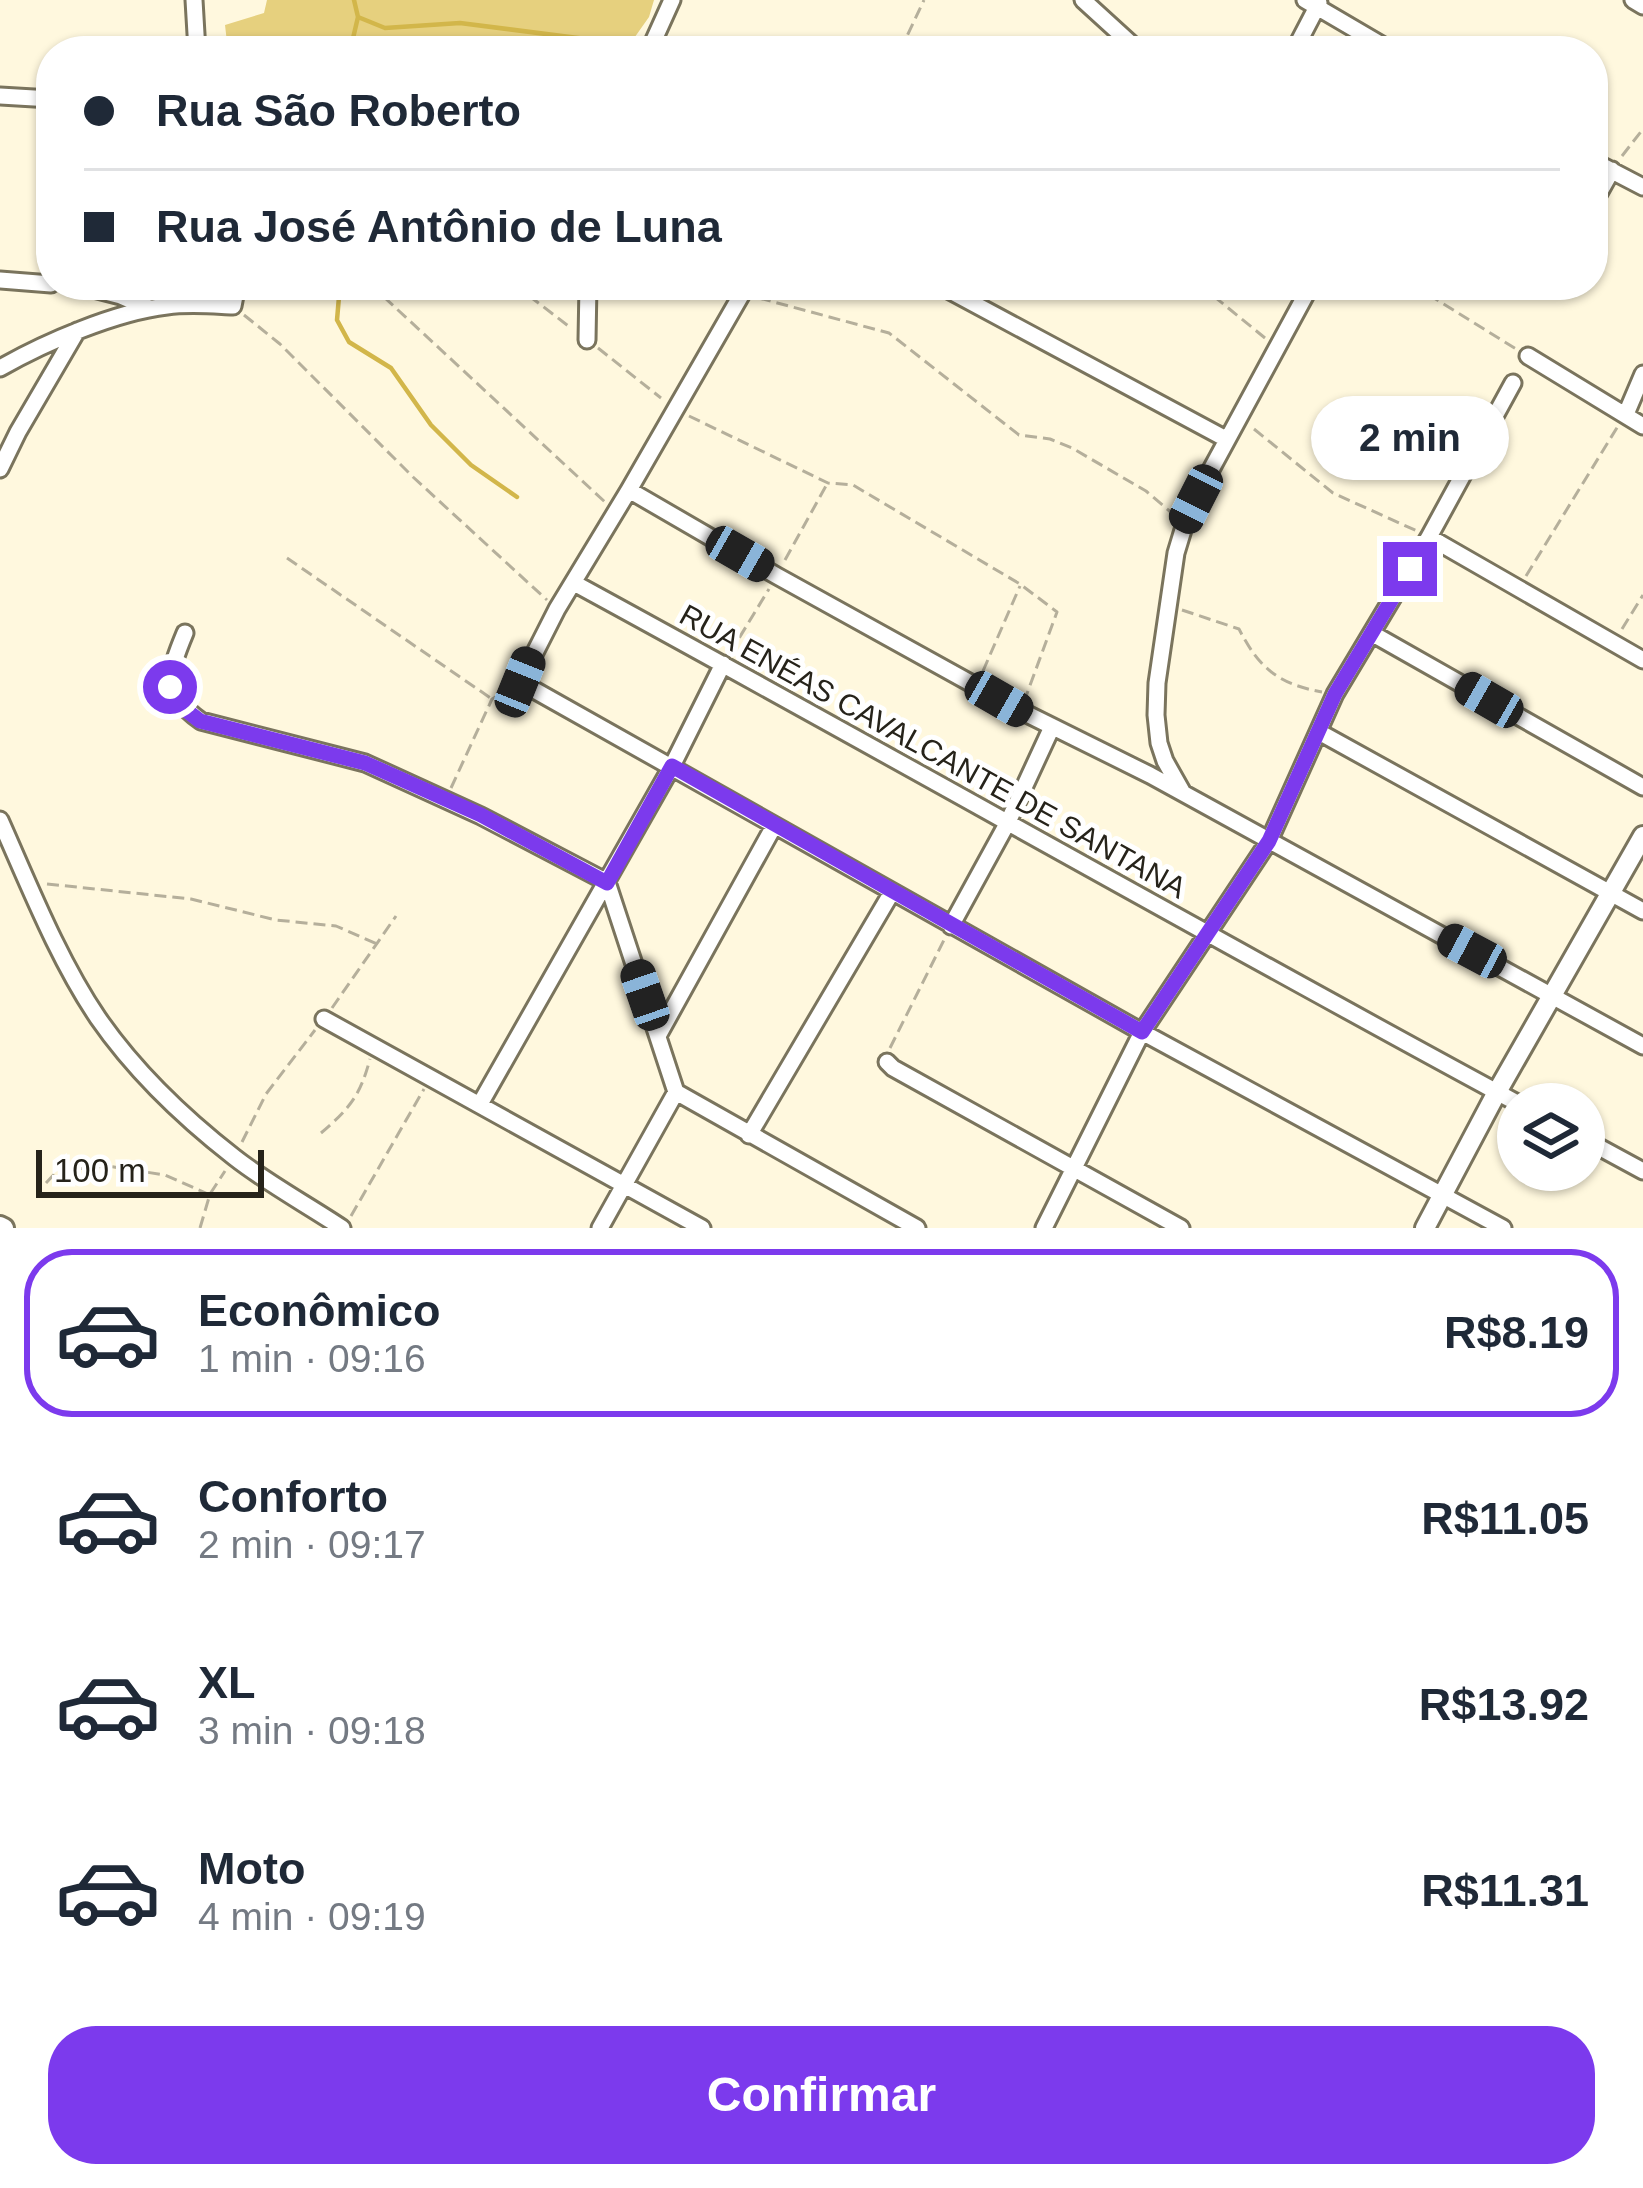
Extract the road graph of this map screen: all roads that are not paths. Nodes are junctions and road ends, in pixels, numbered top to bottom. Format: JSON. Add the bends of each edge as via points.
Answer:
{"nodes":[{"id":1,"x":194,"y":0,"type":"edge"},
{"id":2,"x":672,"y":0,"type":"edge"},
{"id":3,"x":1083,"y":0,"type":"edge"},
{"id":4,"x":1633,"y":0,"type":"edge"},
{"id":5,"x":1314,"y":2,"type":"edge"},
{"id":6,"x":1643,"y":6,"type":"edge"},
{"id":7,"x":196,"y":36,"type":"edge"},
{"id":8,"x":656,"y":36,"type":"edge"},
{"id":9,"x":1123,"y":36,"type":"edge"},
{"id":10,"x":1300,"y":36,"type":"edge"},
{"id":11,"x":1368,"y":36,"type":"edge"},
{"id":12,"x":0,"y":96,"type":"edge"},
{"id":13,"x":36,"y":98,"type":"edge"},
{"id":14,"x":1608,"y":168,"type":"edge"},
{"id":15,"x":1612,"y":170,"type":"junction"},
{"id":16,"x":1608,"y":177,"type":"edge"},
{"id":17,"x":1643,"y":187,"type":"edge"},
{"id":18,"x":0,"y":280,"type":"edge"},
{"id":19,"x":36,"y":283,"type":"edge"},
{"id":20,"x":134,"y":300,"type":"edge"},
{"id":21,"x":234,"y":300,"type":"edge"},
{"id":22,"x":588,"y":300,"type":"edge"},
{"id":23,"x":738,"y":300,"type":"edge"},
{"id":24,"x":967,"y":300,"type":"edge"},
{"id":25,"x":1303,"y":300,"type":"edge"},
{"id":26,"x":157,"y":307,"type":"junction"},
{"id":27,"x":77,"y":331,"type":"junction"},
{"id":28,"x":587,"y":340,"type":"road end"},
{"id":29,"x":1528,"y":356,"type":"road end"},
{"id":30,"x":0,"y":368,"type":"edge"},
{"id":31,"x":1643,"y":374,"type":"edge"},
{"id":32,"x":1513,"y":383,"type":"dead end"},
{"id":33,"x":1626,"y":414,"type":"junction"},
{"id":34,"x":1643,"y":426,"type":"edge"},
{"id":35,"x":1226,"y":439,"type":"junction"},
{"id":36,"x":0,"y":469,"type":"edge"},
{"id":37,"x":629,"y":490,"type":"junction"},
{"id":38,"x":1430,"y":537,"type":"junction"},
{"id":39,"x":574,"y":583,"type":"junction"},
{"id":40,"x":185,"y":633,"type":"dead end"},
{"id":41,"x":1373,"y":634,"type":"junction"},
{"id":42,"x":1643,"y":660,"type":"edge"},
{"id":43,"x":723,"y":664,"type":"junction"},
{"id":44,"x":1052,"y":727,"type":"junction"},
{"id":45,"x":1318,"y":732,"type":"junction"},
{"id":46,"x":672,"y":766,"type":"junction"},
{"id":47,"x":1643,"y":787,"type":"edge"},
{"id":48,"x":1183,"y":794,"type":"junction"},
{"id":49,"x":0,"y":820,"type":"edge"},
{"id":50,"x":1008,"y":822,"type":"junction"},
{"id":51,"x":774,"y":826,"type":"junction"},
{"id":52,"x":1643,"y":836,"type":"edge"},
{"id":53,"x":1269,"y":841,"type":"junction"},
{"id":54,"x":607,"y":883,"type":"junction"},
{"id":55,"x":892,"y":892,"type":"junction"},
{"id":56,"x":1610,"y":892,"type":"junction"},
{"id":57,"x":1643,"y":911,"type":"edge"},
{"id":58,"x":951,"y":926,"type":"junction"},
{"id":59,"x":1205,"y":934,"type":"junction"},
{"id":60,"x":1553,"y":995,"type":"junction"},
{"id":61,"x":324,"y":1019,"type":"road end"},
{"id":62,"x":1142,"y":1032,"type":"junction"},
{"id":63,"x":658,"y":1034,"type":"junction"},
{"id":64,"x":1643,"y":1046,"type":"edge"},
{"id":65,"x":887,"y":1062,"type":"road end"},
{"id":66,"x":1503,"y":1083,"type":"edge"},
{"id":67,"x":676,"y":1092,"type":"junction"},
{"id":68,"x":1497,"y":1093,"type":"joint"},
{"id":69,"x":480,"y":1104,"type":"junction"},
{"id":70,"x":749,"y":1135,"type":"junction"},
{"id":71,"x":1605,"y":1150,"type":"edge"},
{"id":72,"x":1073,"y":1168,"type":"junction"},
{"id":73,"x":1643,"y":1171,"type":"edge"},
{"id":74,"x":623,"y":1185,"type":"junction"},
{"id":75,"x":1444,"y":1196,"type":"junction"},
{"id":76,"x":343,"y":1228,"type":"edge"},
{"id":77,"x":600,"y":1228,"type":"edge"},
{"id":78,"x":702,"y":1228,"type":"edge"},
{"id":79,"x":917,"y":1228,"type":"edge"},
{"id":80,"x":1044,"y":1228,"type":"edge"},
{"id":81,"x":1181,"y":1228,"type":"edge"},
{"id":82,"x":1425,"y":1228,"type":"edge"},
{"id":83,"x":1503,"y":1228,"type":"edge"}],
"edges":[{"from":1,"to":7,"type":"street"},
{"from":2,"to":8,"type":"street"},
{"from":3,"to":9,"type":"street"},
{"from":4,"to":6,"type":"street"},
{"from":5,"to":10,"type":"street"},
{"from":5,"to":11,"type":"street"},
{"from":12,"to":13,"type":"street"},
{"from":14,"to":15,"type":"street"},
{"from":15,"to":16,"type":"street"},
{"from":15,"to":17,"type":"street"},
{"from":18,"to":19,"type":"street"},
{"from":20,"to":26,"type":"street"},
{"from":21,"to":26,"type":"street"},
{"from":22,"to":28,"type":"street"},
{"from":23,"to":37,"type":"street"},
{"from":24,"to":35,"type":"street"},
{"from":25,"to":35,"type":"street"},
{"from":26,"to":27,"type":"street"},
{"from":27,"to":30,"type":"street"},
{"from":27,"to":36,"type":"street"},
{"from":29,"to":33,"type":"street"},
{"from":31,"to":33,"type":"street"},
{"from":32,"to":38,"type":"street"},
{"from":33,"to":34,"type":"street"},
{"from":35,"to":48,"type":"street","via":[[1175,553],[1156,683],[1159,743]]},
{"from":37,"to":39,"type":"street"},
{"from":37,"to":44,"type":"street"},
{"from":38,"to":41,"type":"street"},
{"from":38,"to":42,"type":"street"},
{"from":39,"to":43,"type":"street","name":"RUA ENÉAS CAVALCANTE DE SANTANA"},
{"from":39,"to":46,"type":"street","via":[[520,682]]},
{"from":40,"to":54,"type":"street","via":[[170,687],[200,721],[365,763]]},
{"from":41,"to":45,"type":"street"},
{"from":41,"to":47,"type":"street"},
{"from":43,"to":46,"type":"street"},
{"from":43,"to":50,"type":"street","name":"RUA ENÉAS CAVALCANTE DE SANTANA"},
{"from":44,"to":48,"type":"street"},
{"from":44,"to":50,"type":"street"},
{"from":45,"to":53,"type":"street"},
{"from":45,"to":56,"type":"street"},
{"from":46,"to":51,"type":"street"},
{"from":46,"to":54,"type":"street"},
{"from":48,"to":53,"type":"street"},
{"from":49,"to":76,"type":"street","via":[[77,982],[127,1055],[235,1157]]},
{"from":50,"to":58,"type":"street"},
{"from":50,"to":59,"type":"street","name":"RUA ENÉAS CAVALCANTE DE SANTANA"},
{"from":51,"to":55,"type":"street"},
{"from":51,"to":63,"type":"street"},
{"from":52,"to":56,"type":"street"},
{"from":53,"to":59,"type":"street"},
{"from":53,"to":60,"type":"street"},
{"from":54,"to":63,"type":"street"},
{"from":54,"to":69,"type":"street"},
{"from":55,"to":58,"type":"street"},
{"from":55,"to":70,"type":"street"},
{"from":56,"to":57,"type":"street"},
{"from":56,"to":60,"type":"street"},
{"from":58,"to":62,"type":"street"},
{"from":59,"to":62,"type":"street"},
{"from":59,"to":68,"type":"street","name":"RUA ENÉAS CAVALCANTE DE SANTANA"},
{"from":60,"to":64,"type":"street"},
{"from":60,"to":66,"type":"street"},
{"from":61,"to":69,"type":"street"},
{"from":62,"to":72,"type":"street"},
{"from":62,"to":75,"type":"street"},
{"from":63,"to":67,"type":"street"},
{"from":65,"to":72,"type":"street"},
{"from":67,"to":70,"type":"street"},
{"from":67,"to":74,"type":"street"},
{"from":68,"to":75,"type":"street"},
{"from":69,"to":74,"type":"street"},
{"from":70,"to":79,"type":"street"},
{"from":71,"to":73,"type":"street"},
{"from":72,"to":80,"type":"street"},
{"from":72,"to":81,"type":"street"},
{"from":74,"to":77,"type":"street"},
{"from":74,"to":78,"type":"street"},
{"from":75,"to":82,"type":"street"},
{"from":75,"to":83,"type":"street"}]}
